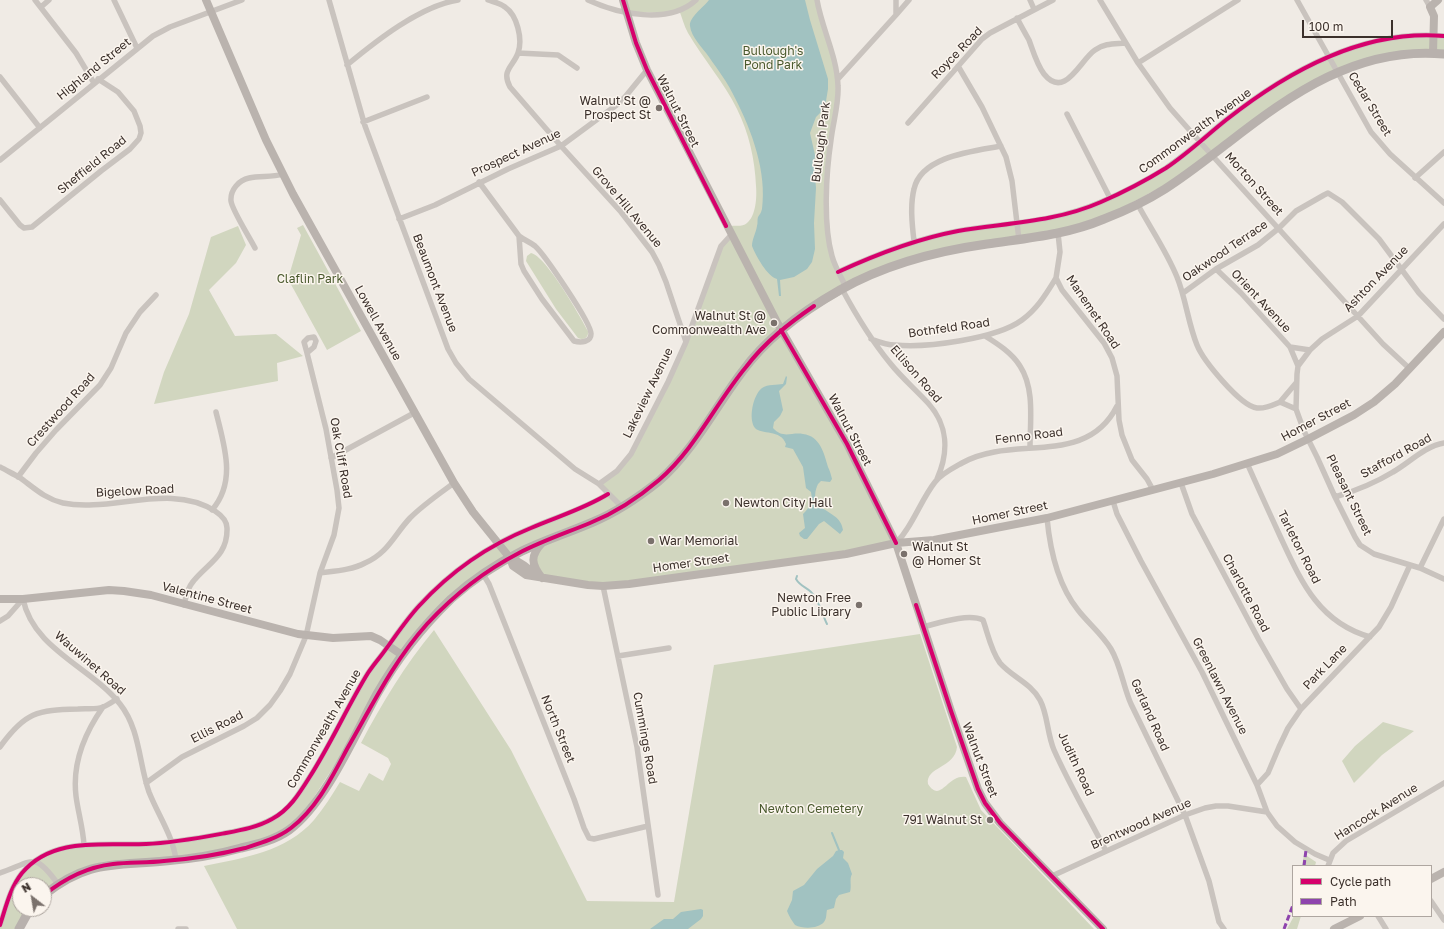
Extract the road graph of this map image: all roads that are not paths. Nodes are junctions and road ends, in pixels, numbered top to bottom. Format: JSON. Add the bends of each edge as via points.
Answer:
{"nodes":[{"id":1,"x":35,"y":0,"type":"edge"},
{"id":2,"x":49,"y":0,"type":"edge"},
{"id":3,"x":114,"y":0,"type":"edge"},
{"id":4,"x":206,"y":0,"type":"edge"},
{"id":5,"x":242,"y":0,"type":"edge"},
{"id":6,"x":329,"y":0,"type":"edge"},
{"id":7,"x":458,"y":0,"type":"edge"},
{"id":8,"x":488,"y":0,"type":"edge"},
{"id":9,"x":588,"y":0,"type":"edge"},
{"id":10,"x":623,"y":0,"type":"edge"},
{"id":11,"x":696,"y":0,"type":"edge"},
{"id":12,"x":818,"y":0,"type":"edge"},
{"id":13,"x":896,"y":0,"type":"edge"},
{"id":14,"x":909,"y":0,"type":"edge"},
{"id":15,"x":1030,"y":0,"type":"edge"},
{"id":16,"x":1053,"y":0,"type":"edge"},
{"id":17,"x":1238,"y":0,"type":"edge"},
{"id":18,"x":1298,"y":0,"type":"edge"},
{"id":19,"x":1438,"y":0,"type":"edge"},
{"id":20,"x":1102,"y":1,"type":"edge"},
{"id":21,"x":1428,"y":3,"type":"edge"},
{"id":22,"x":41,"y":7,"type":"junction"},
{"id":23,"x":1034,"y":10,"type":"junction"},
{"id":24,"x":212,"y":12,"type":"junction"},
{"id":25,"x":626,"y":12,"type":"junction"},
{"id":26,"x":896,"y":15,"type":"junction"},
{"id":27,"x":1018,"y":18,"type":"junction"},
{"id":28,"x":1434,"y":35,"type":"junction"},
{"id":29,"x":1444,"y":36,"type":"edge"},
{"id":30,"x":1125,"y":43,"type":"junction"},
{"id":31,"x":137,"y":48,"type":"junction"},
{"id":32,"x":518,"y":53,"type":"junction"},
{"id":33,"x":1433,"y":53,"type":"junction"},
{"id":34,"x":1444,"y":54,"type":"edge"},
{"id":35,"x":1329,"y":57,"type":"junction"},
{"id":36,"x":1138,"y":63,"type":"junction"},
{"id":37,"x":347,"y":65,"type":"junction"},
{"id":38,"x":958,"y":66,"type":"junction"},
{"id":39,"x":577,"y":68,"type":"dead end"},
{"id":40,"x":647,"y":70,"type":"junction"},
{"id":41,"x":1338,"y":72,"type":"junction"},
{"id":42,"x":0,"y":78,"type":"edge"},
{"id":43,"x":838,"y":79,"type":"junction"},
{"id":44,"x":96,"y":81,"type":"junction"},
{"id":45,"x":426,"y":97,"type":"dead end"},
{"id":46,"x":1067,"y":114,"type":"dead end"},
{"id":47,"x":363,"y":122,"type":"junction"},
{"id":48,"x":908,"y":123,"type":"dead end"},
{"id":49,"x":40,"y":128,"type":"junction"},
{"id":50,"x":1200,"y":142,"type":"junction"},
{"id":51,"x":561,"y":146,"type":"junction"},
{"id":52,"x":1000,"y":146,"type":"junction"},
{"id":53,"x":1444,"y":152,"type":"edge"},
{"id":54,"x":1212,"y":155,"type":"junction"},
{"id":55,"x":0,"y":160,"type":"edge"},
{"id":56,"x":283,"y":174,"type":"junction"},
{"id":57,"x":1415,"y":178,"type":"junction"},
{"id":58,"x":479,"y":182,"type":"junction"},
{"id":59,"x":1110,"y":198,"type":"junction"},
{"id":60,"x":0,"y":200,"type":"edge"},
{"id":61,"x":1444,"y":203,"type":"edge"},
{"id":62,"x":1138,"y":205,"type":"junction"},
{"id":63,"x":399,"y":219,"type":"junction"},
{"id":64,"x":1017,"y":224,"type":"junction"},
{"id":65,"x":1444,"y":224,"type":"edge"},
{"id":66,"x":1279,"y":228,"type":"junction"},
{"id":67,"x":1058,"y":234,"type":"junction"},
{"id":68,"x":731,"y":235,"type":"junction"},
{"id":69,"x":519,"y":236,"type":"junction"},
{"id":70,"x":1019,"y":240,"type":"junction"},
{"id":71,"x":914,"y":241,"type":"junction"},
{"id":72,"x":255,"y":248,"type":"dead end"},
{"id":73,"x":1216,"y":269,"type":"junction"},
{"id":74,"x":1402,"y":269,"type":"junction"},
{"id":75,"x":838,"y":272,"type":"junction"},
{"id":76,"x":1056,"y":278,"type":"junction"},
{"id":77,"x":844,"y":288,"type":"junction"},
{"id":78,"x":1183,"y":293,"type":"junction"},
{"id":79,"x":156,"y":295,"type":"dead end"},
{"id":80,"x":1358,"y":316,"type":"junction"},
{"id":81,"x":1444,"y":319,"type":"edge"},
{"id":82,"x":781,"y":330,"type":"junction"},
{"id":83,"x":1444,"y":332,"type":"edge"},
{"id":84,"x":985,"y":336,"type":"junction"},
{"id":85,"x":871,"y":338,"type":"junction"},
{"id":86,"x":686,"y":342,"type":"junction"},
{"id":87,"x":1290,"y":347,"type":"junction"},
{"id":88,"x":1310,"y":350,"type":"junction"},
{"id":89,"x":307,"y":353,"type":"dead end"},
{"id":90,"x":1298,"y":366,"type":"junction"},
{"id":91,"x":1410,"y":369,"type":"junction"},
{"id":92,"x":1296,"y":383,"type":"junction"},
{"id":93,"x":1280,"y":402,"type":"junction"},
{"id":94,"x":1118,"y":404,"type":"junction"},
{"id":95,"x":1296,"y":409,"type":"junction"},
{"id":96,"x":216,"y":412,"type":"dead end"},
{"id":97,"x":414,"y":413,"type":"junction"},
{"id":98,"x":1308,"y":440,"type":"junction"},
{"id":99,"x":1444,"y":444,"type":"edge"},
{"id":100,"x":1030,"y":448,"type":"junction"},
{"id":101,"x":332,"y":458,"type":"junction"},
{"id":102,"x":1247,"y":463,"type":"junction"},
{"id":103,"x":0,"y":467,"type":"edge"},
{"id":104,"x":18,"y":477,"type":"junction"},
{"id":105,"x":936,"y":481,"type":"junction"},
{"id":106,"x":1181,"y":483,"type":"junction"},
{"id":107,"x":454,"y":484,"type":"junction"},
{"id":108,"x":599,"y":484,"type":"junction"},
{"id":109,"x":1153,"y":490,"type":"junction"},
{"id":110,"x":608,"y":494,"type":"junction"},
{"id":111,"x":1335,"y":497,"type":"junction"},
{"id":112,"x":1112,"y":501,"type":"junction"},
{"id":113,"x":622,"y":507,"type":"junction"},
{"id":114,"x":212,"y":510,"type":"junction"},
{"id":115,"x":1047,"y":518,"type":"junction"},
{"id":116,"x":1444,"y":519,"type":"edge"},
{"id":117,"x":542,"y":543,"type":"junction"},
{"id":118,"x":896,"y":543,"type":"junction"},
{"id":119,"x":498,"y":544,"type":"junction"},
{"id":120,"x":510,"y":558,"type":"junction"},
{"id":121,"x":1410,"y":565,"type":"junction"},
{"id":122,"x":1420,"y":568,"type":"junction"},
{"id":123,"x":320,"y":574,"type":"junction"},
{"id":124,"x":483,"y":574,"type":"junction"},
{"id":125,"x":539,"y":577,"type":"junction"},
{"id":126,"x":1444,"y":579,"type":"edge"},
{"id":127,"x":603,"y":586,"type":"junction"},
{"id":128,"x":0,"y":599,"type":"edge"},
{"id":129,"x":23,"y":599,"type":"junction"},
{"id":130,"x":184,"y":605,"type":"junction"},
{"id":131,"x":0,"y":621,"type":"edge"},
{"id":132,"x":923,"y":627,"type":"junction"},
{"id":133,"x":306,"y":636,"type":"junction"},
{"id":134,"x":1370,"y":637,"type":"junction"},
{"id":135,"x":388,"y":645,"type":"junction"},
{"id":136,"x":669,"y":648,"type":"dead end"},
{"id":137,"x":402,"y":655,"type":"junction"},
{"id":138,"x":618,"y":656,"type":"junction"},
{"id":139,"x":116,"y":699,"type":"junction"},
{"id":140,"x":103,"y":707,"type":"junction"},
{"id":141,"x":1301,"y":709,"type":"junction"},
{"id":142,"x":0,"y":747,"type":"edge"},
{"id":143,"x":146,"y":783,"type":"junction"},
{"id":144,"x":1444,"y":783,"type":"edge"},
{"id":145,"x":1257,"y":785,"type":"junction"},
{"id":146,"x":1267,"y":812,"type":"junction"},
{"id":147,"x":1185,"y":815,"type":"junction"},
{"id":148,"x":648,"y":826,"type":"junction"},
{"id":149,"x":171,"y":842,"type":"junction"},
{"id":150,"x":84,"y":845,"type":"junction"},
{"id":151,"x":1106,"y":851,"type":"junction"},
{"id":152,"x":176,"y":860,"type":"junction"},
{"id":153,"x":1329,"y":860,"type":"junction"},
{"id":154,"x":35,"y":861,"type":"junction"},
{"id":155,"x":1328,"y":865,"type":"edge"},
{"id":156,"x":1444,"y":872,"type":"edge"},
{"id":157,"x":0,"y":873,"type":"edge"},
{"id":158,"x":1052,"y":876,"type":"junction"},
{"id":159,"x":1432,"y":878,"type":"edge"},
{"id":160,"x":58,"y":884,"type":"junction"},
{"id":161,"x":52,"y":889,"type":"edge"},
{"id":162,"x":658,"y":895,"type":"dead end"},
{"id":163,"x":1432,"y":902,"type":"edge"},
{"id":164,"x":26,"y":917,"type":"edge"},
{"id":165,"x":1356,"y":917,"type":"edge"},
{"id":166,"x":1379,"y":917,"type":"edge"},
{"id":167,"x":1444,"y":920,"type":"edge"},
{"id":168,"x":0,"y":925,"type":"edge"},
{"id":169,"x":19,"y":929,"type":"edge"},
{"id":170,"x":178,"y":929,"type":"edge"},
{"id":171,"x":186,"y":929,"type":"edge"},
{"id":172,"x":1103,"y":929,"type":"edge"},
{"id":173,"x":1224,"y":929,"type":"edge"},
{"id":174,"x":1334,"y":929,"type":"edge"},
{"id":175,"x":1386,"y":929,"type":"edge"}],
"edges":[{"from":1,"to":22,"type":"street"},
{"from":2,"to":22,"type":"street"},
{"from":3,"to":31,"type":"street"},
{"from":4,"to":24,"type":"street","name":"Lowell Avenue"},
{"from":5,"to":24,"type":"street","name":"Highland Street"},
{"from":6,"to":37,"type":"street","name":"Beaumont Avenue"},
{"from":7,"to":37,"type":"street","via":[[418,15],[372,44]]},
{"from":8,"to":32,"type":"street","via":[[507,8],[513,17],[519,28]]},
{"from":9,"to":25,"type":"street"},
{"from":10,"to":25,"type":"street","name":"Walnut Street"},
{"from":11,"to":25,"type":"street","via":[[687,7],[663,14]]},
{"from":12,"to":43,"type":"street","name":"Bullough Park"},
{"from":13,"to":26,"type":"street"},
{"from":14,"to":26,"type":"street"},
{"from":15,"to":23,"type":"street"},
{"from":16,"to":23,"type":"street","name":"Royce Road"},
{"from":17,"to":36,"type":"street"},
{"from":18,"to":35,"type":"street","name":"Cedar Street"},
{"from":19,"to":21,"type":"street"},
{"from":20,"to":30,"type":"street","name":"Morton Street"},
{"from":21,"to":28,"type":"street","via":[[1434,16]]},
{"from":22,"to":44,"type":"street"},
{"from":23,"to":27,"type":"street","name":"Royce Road"},
{"from":24,"to":31,"type":"street","name":"Highland Street","via":[[161,31]]},
{"from":24,"to":56,"type":"street","name":"Lowell Avenue","via":[[258,122]]},
{"from":25,"to":40,"type":"street","name":"Walnut Street"},
{"from":26,"to":43,"type":"street"},
{"from":27,"to":30,"type":"street","via":[[1044,74],[1059,83],[1067,81],[1094,51],[1102,46]]},
{"from":27,"to":38,"type":"street","name":"Royce Road","via":[[982,39]]},
{"from":28,"to":29,"type":"street","name":"Commonwealth Avenue"},
{"from":28,"to":33,"type":"street"},
{"from":28,"to":35,"type":"street","name":"Commonwealth Avenue","via":[[1390,38],[1346,49]]},
{"from":30,"to":36,"type":"street","name":"Morton Street"},
{"from":31,"to":44,"type":"street","name":"Highland Street"},
{"from":32,"to":39,"type":"street","via":[[558,55]]},
{"from":32,"to":51,"type":"street","name":"Grove Hill Avenue","via":[[509,68],[507,77],[510,87]]},
{"from":33,"to":34,"type":"main road"},
{"from":33,"to":41,"type":"main road","via":[[1380,57]]},
{"from":35,"to":41,"type":"street","name":"Cedar Street"},
{"from":35,"to":50,"type":"street","name":"Commonwealth Avenue","via":[[1277,84]]},
{"from":36,"to":50,"type":"street","name":"Morton Street","via":[[1170,108]]},
{"from":37,"to":47,"type":"street","name":"Beaumont Avenue"},
{"from":38,"to":48,"type":"street","name":"Royce Road"},
{"from":38,"to":52,"type":"street"},
{"from":40,"to":51,"type":"street","name":"Prospect Avenue","via":[[618,104]]},
{"from":40,"to":68,"type":"street","name":"Walnut Street"},
{"from":41,"to":54,"type":"main road","via":[[1280,104]]},
{"from":41,"to":57,"type":"street","name":"Cedar Street","via":[[1371,132]]},
{"from":42,"to":49,"type":"street"},
{"from":43,"to":75,"type":"street","name":"Bullough Park","via":[[826,190],[830,245]]},
{"from":44,"to":49,"type":"street","name":"Highland Street"},
{"from":44,"to":60,"type":"street","name":"Sheffield Road","via":[[118,92],[134,111],[141,133],[136,144],[32,227],[24,228],[20,225]]},
{"from":45,"to":47,"type":"street"},
{"from":46,"to":59,"type":"street"},
{"from":47,"to":63,"type":"street","name":"Beaumont Avenue"},
{"from":49,"to":55,"type":"street","name":"Highland Street"},
{"from":50,"to":54,"type":"street","name":"Morton Street"},
{"from":50,"to":59,"type":"street","name":"Commonwealth Avenue","via":[[1141,183]]},
{"from":51,"to":58,"type":"street","name":"Prospect Avenue"},
{"from":51,"to":86,"type":"street","name":"Grove Hill Avenue","via":[[621,212],[652,252],[666,282]]},
{"from":52,"to":64,"type":"street","via":[[1009,165]]},
{"from":52,"to":71,"type":"street","via":[[948,157],[930,167],[918,178],[912,199]]},
{"from":53,"to":57,"type":"street"},
{"from":54,"to":62,"type":"main road"},
{"from":54,"to":66,"type":"street","name":"Morton Street"},
{"from":56,"to":72,"type":"street","via":[[250,177],[234,189],[231,198],[233,206]]},
{"from":56,"to":97,"type":"street","name":"Lowell Avenue"},
{"from":57,"to":61,"type":"street","name":"Cedar Street"},
{"from":58,"to":63,"type":"street","name":"Prospect Avenue","via":[[435,205]]},
{"from":58,"to":69,"type":"street"},
{"from":59,"to":64,"type":"street","name":"Commonwealth Avenue","via":[[1061,214]]},
{"from":62,"to":67,"type":"main road"},
{"from":62,"to":78,"type":"street","via":[[1167,255]]},
{"from":63,"to":108,"type":"street","name":"Beaumont Avenue","via":[[448,349],[456,363],[469,379],[575,470]]},
{"from":64,"to":70,"type":"street"},
{"from":64,"to":71,"type":"street","name":"Commonwealth Avenue","via":[[959,231]]},
{"from":65,"to":74,"type":"street","name":"Ashton Avenue"},
{"from":66,"to":73,"type":"street","name":"Oakwood Terrace","via":[[1258,245]]},
{"from":66,"to":74,"type":"street","name":"Oakwood Terrace","via":[[1296,211],[1328,193],[1368,226]]},
{"from":66,"to":80,"type":"street","name":"Morton Street"},
{"from":67,"to":70,"type":"main road"},
{"from":67,"to":76,"type":"street","name":"Manemet Road","via":[[1060,252]]},
{"from":68,"to":82,"type":"street","name":"Walnut Street"},
{"from":68,"to":86,"type":"street","name":"Lakeview Avenue","via":[[721,246]]},
{"from":69,"to":69,"type":"street","via":[[534,245],[541,253],[591,328],[592,334],[584,342],[574,341],[568,334],[524,271]]},
{"from":70,"to":77,"type":"main road","via":[[963,248],[920,258]]},
{"from":71,"to":75,"type":"street","name":"Commonwealth Avenue"},
{"from":73,"to":78,"type":"street","name":"Oakwood Terrace"},
{"from":73,"to":87,"type":"street","name":"Orient Avenue"},
{"from":74,"to":80,"type":"street","name":"Ashton Avenue"},
{"from":74,"to":81,"type":"street"},
{"from":75,"to":77,"type":"street","name":"Bullough Park"},
{"from":76,"to":84,"type":"street","name":"Bothfeld Road","via":[[1043,300],[1031,313],[1008,328]]},
{"from":76,"to":94,"type":"street","name":"Manemet Road","via":[[1062,290],[1104,343],[1112,358],[1117,376]]},
{"from":77,"to":82,"type":"main road"},
{"from":77,"to":85,"type":"street","name":"Ellison Road"},
{"from":78,"to":93,"type":"street","via":[[1197,346],[1221,380],[1239,398],[1256,408]]},
{"from":79,"to":104,"type":"street","name":"Crestwood Road","via":[[140,312],[126,333],[111,368],[100,385],[51,435]]},
{"from":80,"to":88,"type":"street","name":"Ashton Avenue","via":[[1322,339]]},
{"from":80,"to":91,"type":"street","name":"Morton Street","via":[[1396,358]]},
{"from":82,"to":113,"type":"main road","via":[[761,348],[745,368],[676,465]]},
{"from":82,"to":118,"type":"street","name":"Walnut Street","via":[[848,444]]},
{"from":83,"to":91,"type":"street","name":"Homer Street"},
{"from":84,"to":85,"type":"street","name":"Bothfeld Road","via":[[905,346]]},
{"from":84,"to":100,"type":"street","via":[[1013,356],[1026,376],[1030,404]]},
{"from":85,"to":105,"type":"street","name":"Ellison Road","via":[[937,416],[945,441],[945,453]]},
{"from":86,"to":108,"type":"street","name":"Lakeview Avenue","via":[[631,454],[617,471]]},
{"from":87,"to":88,"type":"street","name":"Orient Avenue"},
{"from":87,"to":90,"type":"street","name":"Orient Avenue"},
{"from":88,"to":90,"type":"street","name":"Ashton Avenue"},
{"from":89,"to":101,"type":"street","name":"Oak Cliff Road"},
{"from":90,"to":92,"type":"street"},
{"from":91,"to":98,"type":"street","name":"Homer Street","via":[[1374,402]]},
{"from":92,"to":93,"type":"street"},
{"from":92,"to":95,"type":"street"},
{"from":93,"to":95,"type":"street"},
{"from":94,"to":100,"type":"street","name":"Fenno Road","via":[[1105,425],[1085,438],[1053,447]]},
{"from":94,"to":109,"type":"street","name":"Manemet Road","via":[[1122,435],[1127,448],[1132,460]]},
{"from":95,"to":98,"type":"street","name":"Pleasant Street"},
{"from":96,"to":114,"type":"street","via":[[226,455],[226,484]]},
{"from":97,"to":101,"type":"street"},
{"from":97,"to":107,"type":"street","name":"Lowell Avenue"},
{"from":98,"to":102,"type":"street","name":"Homer Street","via":[[1277,454]]},
{"from":98,"to":111,"type":"street","name":"Pleasant Street"},
{"from":99,"to":111,"type":"street","name":"Stafford Road","via":[[1431,447],[1374,482]]},
{"from":100,"to":105,"type":"street","name":"Fenno Road","via":[[998,450],[976,456]]},
{"from":101,"to":123,"type":"street","name":"Oak Cliff Road","via":[[339,508],[334,535]]},
{"from":102,"to":106,"type":"street","name":"Homer Street"},
{"from":102,"to":134,"type":"street","name":"Tarleton Road","via":[[1306,588],[1319,605],[1343,626]]},
{"from":103,"to":104,"type":"street","name":"Bigelow Road"},
{"from":104,"to":114,"type":"street","name":"Bigelow Road","via":[[46,497],[63,503],[86,504],[168,498],[193,502]]},
{"from":105,"to":118,"type":"street","name":"Fenno Road","via":[[907,530]]},
{"from":106,"to":109,"type":"street","name":"Homer Street"},
{"from":106,"to":141,"type":"street","name":"Charlotte Road","via":[[1192,514],[1263,647]]},
{"from":107,"to":119,"type":"street","name":"Lowell Avenue"},
{"from":107,"to":123,"type":"street","via":[[411,517],[394,540],[374,559],[356,567]]},
{"from":108,"to":110,"type":"street","name":"Beaumont Avenue"},
{"from":109,"to":112,"type":"street","name":"Homer Street"},
{"from":110,"to":113,"type":"street","name":"Beaumont Avenue"},
{"from":110,"to":119,"type":"street","name":"Commonwealth Avenue"},
{"from":111,"to":121,"type":"street","name":"Pleasant Street","via":[[1360,545],[1374,554]]},
{"from":112,"to":115,"type":"street","name":"Homer Street"},
{"from":112,"to":145,"type":"street","name":"Greenlawn Avenue","via":[[1120,521],[1202,672]]},
{"from":113,"to":117,"type":"main road"},
{"from":114,"to":130,"type":"street","name":"Bigelow Road","via":[[226,522],[225,542],[218,556],[192,583]]},
{"from":115,"to":118,"type":"street","name":"Homer Street","via":[[934,540]]},
{"from":115,"to":147,"type":"street","name":"Garland Road","via":[[1054,559],[1063,587],[1113,653],[1131,704]]},
{"from":116,"to":122,"type":"street"},
{"from":117,"to":120,"type":"main road"},
{"from":117,"to":125,"type":"street","via":[[534,552],[533,560]]},
{"from":118,"to":127,"type":"street","name":"Homer Street","via":[[846,554]]},
{"from":118,"to":132,"type":"street","name":"Walnut Street"},
{"from":119,"to":120,"type":"street","name":"Lowell Avenue"},
{"from":119,"to":135,"type":"street","name":"Commonwealth Avenue","via":[[460,569],[429,595]]},
{"from":120,"to":124,"type":"main road"},
{"from":120,"to":125,"type":"street"},
{"from":121,"to":122,"type":"street","name":"Pleasant Street"},
{"from":121,"to":134,"type":"street","name":"Park Lane","via":[[1385,617]]},
{"from":122,"to":126,"type":"street","name":"Pleasant Street"},
{"from":123,"to":133,"type":"street","name":"Oak Cliff Road"},
{"from":124,"to":137,"type":"main road","via":[[445,606]]},
{"from":124,"to":148,"type":"street","name":"North Street","via":[[589,838]]},
{"from":125,"to":127,"type":"street","name":"Homer Street"},
{"from":127,"to":138,"type":"street","name":"Cummings Road"},
{"from":128,"to":129,"type":"street","name":"Valentine Street"},
{"from":129,"to":130,"type":"street","name":"Valentine Street","via":[[124,590]]},
{"from":129,"to":131,"type":"street"},
{"from":129,"to":139,"type":"street","name":"Wauwinet Road","via":[[30,618],[53,647]]},
{"from":130,"to":133,"type":"street","name":"Valentine Street"},
{"from":132,"to":151,"type":"street","name":"Judith Road","via":[[967,618],[976,617],[983,620],[999,661],[1010,673],[1029,686],[1040,701],[1054,748]]},
{"from":132,"to":158,"type":"street","name":"Walnut Street","via":[[984,803]]},
{"from":133,"to":135,"type":"street","name":"Valentine Street","via":[[371,636]]},
{"from":133,"to":143,"type":"street","name":"Ellis Road","via":[[280,691],[257,718],[182,756]]},
{"from":134,"to":141,"type":"street","name":"Park Lane"},
{"from":135,"to":137,"type":"street","name":"Valentine Street"},
{"from":135,"to":149,"type":"street","name":"Commonwealth Avenue","via":[[368,674],[314,771],[283,812],[264,823],[248,828]]},
{"from":136,"to":138,"type":"street"},
{"from":137,"to":152,"type":"main road","via":[[378,692],[323,792],[293,827],[262,843],[223,853]]},
{"from":138,"to":148,"type":"street","name":"Cummings Road","via":[[637,747]]},
{"from":139,"to":140,"type":"street"},
{"from":139,"to":143,"type":"street","name":"Wauwinet Road","via":[[133,727]]},
{"from":140,"to":142,"type":"street","via":[[42,712],[23,721]]},
{"from":140,"to":150,"type":"street","via":[[86,735],[77,762],[75,785]]},
{"from":141,"to":145,"type":"street","name":"Park Lane","via":[[1279,747],[1268,773]]},
{"from":143,"to":149,"type":"street","name":"Wauwinet Road"},
{"from":144,"to":153,"type":"street","name":"Hancock Avenue","via":[[1352,837],[1337,849]]},
{"from":145,"to":146,"type":"street","name":"Greenlawn Avenue"},
{"from":146,"to":147,"type":"street","name":"Brentwood Avenue","via":[[1216,806]]},
{"from":146,"to":153,"type":"street","name":"Greenlawn Avenue","via":[[1277,826],[1295,842]]},
{"from":147,"to":151,"type":"street","name":"Brentwood Avenue"},
{"from":147,"to":173,"type":"street","name":"Garland Road"},
{"from":148,"to":162,"type":"street","name":"Cummings Road"},
{"from":149,"to":150,"type":"street","name":"Commonwealth Avenue"},
{"from":149,"to":152,"type":"street","name":"Wauwinet Road"},
{"from":150,"to":154,"type":"street","name":"Commonwealth Avenue","via":[[56,850]]},
{"from":151,"to":158,"type":"street","name":"Brentwood Avenue"},
{"from":152,"to":160,"type":"main road","via":[[99,867],[78,873]]},
{"from":153,"to":155,"type":"street"},
{"from":154,"to":157,"type":"street"},
{"from":154,"to":160,"type":"street","via":[[45,867]]},
{"from":154,"to":168,"type":"street","name":"Commonwealth Avenue","via":[[14,885]]},
{"from":156,"to":159,"type":"street"},
{"from":158,"to":172,"type":"street","name":"Walnut Street"},
{"from":160,"to":161,"type":"main road"},
{"from":163,"to":167,"type":"street"},
{"from":164,"to":169,"type":"main road"},
{"from":165,"to":174,"type":"street"},
{"from":166,"to":175,"type":"street"},
{"from":170,"to":171,"type":"street"}]}
